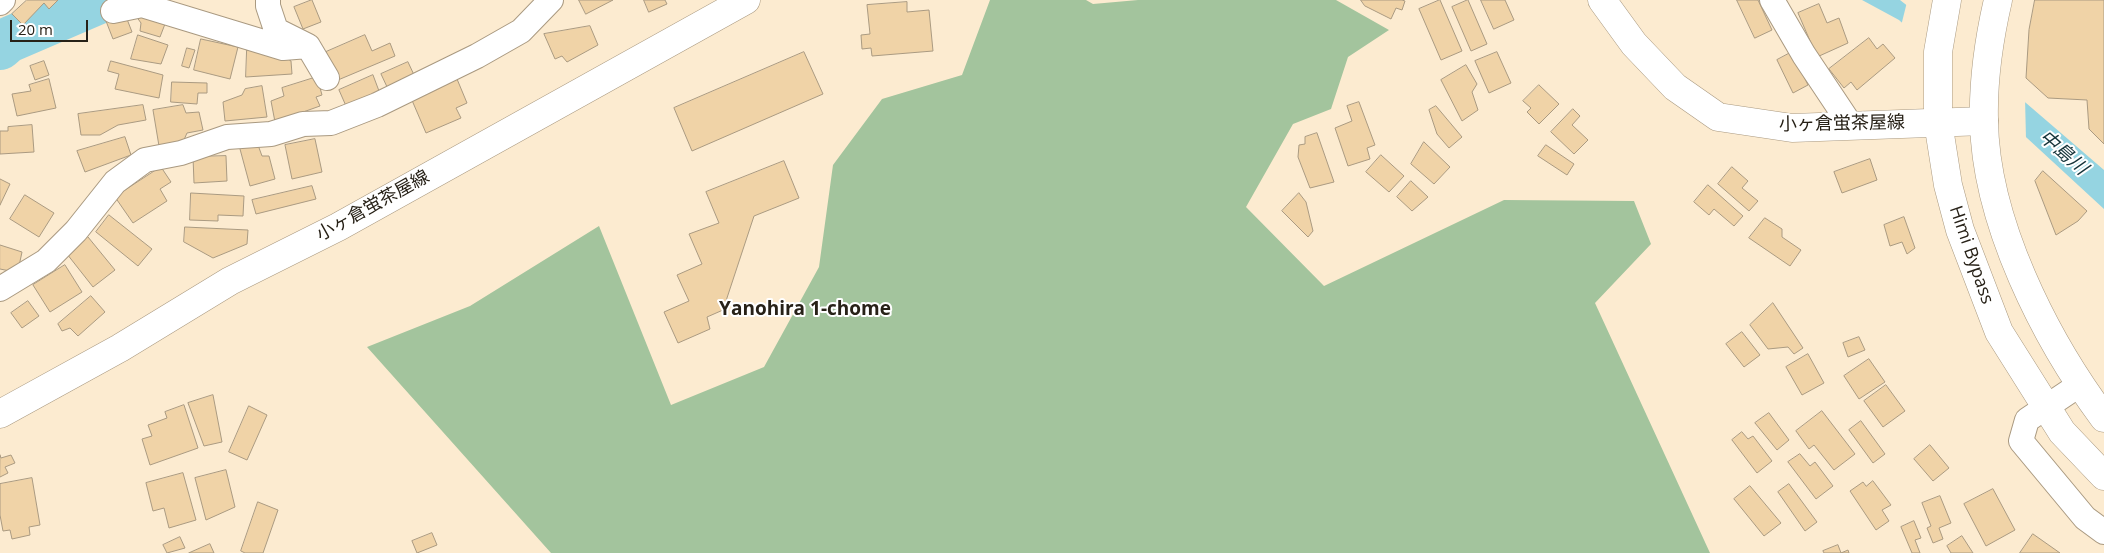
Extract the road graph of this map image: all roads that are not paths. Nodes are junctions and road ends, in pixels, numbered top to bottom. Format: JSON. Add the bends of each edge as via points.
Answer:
{"nodes":[{"id":1,"x":4,"y":0,"type":"edge"},
{"id":2,"x":551,"y":0,"type":"edge"},
{"id":3,"x":746,"y":0,"type":"edge"},
{"id":4,"x":1602,"y":0,"type":"edge"},
{"id":5,"x":1772,"y":0,"type":"edge"},
{"id":6,"x":1947,"y":0,"type":"edge"},
{"id":7,"x":1998,"y":0,"type":"edge"},
{"id":8,"x":0,"y":3,"type":"edge"},
{"id":9,"x":268,"y":3,"type":"edge"},
{"id":10,"x":113,"y":11,"type":"dead end"},
{"id":11,"x":308,"y":46,"type":"junction"},
{"id":12,"x":327,"y":78,"type":"dead end"},
{"id":13,"x":1984,"y":121,"type":"junction"},
{"id":14,"x":1938,"y":122,"type":"junction"},
{"id":15,"x":1850,"y":124,"type":"junction"},
{"id":16,"x":0,"y":289,"type":"edge"},
{"id":17,"x":2079,"y":385,"type":"junction"},
{"id":18,"x":2045,"y":407,"type":"junction"},
{"id":19,"x":0,"y":414,"type":"edge"},
{"id":20,"x":2104,"y":418,"type":"edge"},
{"id":21,"x":2104,"y":476,"type":"edge"},
{"id":22,"x":2104,"y":532,"type":"edge"}],
"edges":[{"from":1,"to":8,"type":"street"},
{"from":2,"to":16,"type":"street","via":[[521,31],[484,52],[331,124],[303,124],[271,134],[227,137],[181,153],[145,160],[115,182],[76,231],[46,261]]},
{"from":3,"to":19,"type":"main road","name":"小ヶ倉蛍茶屋線","via":[[338,227],[230,281],[120,348]]},
{"from":4,"to":15,"type":"main road","name":"小ヶ倉蛍茶屋線","via":[[1634,44],[1675,87],[1718,118],[1792,128]]},
{"from":5,"to":15,"type":"street"},
{"from":6,"to":14,"type":"main road","name":"Himi Bypass","via":[[1938,52]]},
{"from":7,"to":13,"type":"main road","via":[[1988,61]]},
{"from":9,"to":11,"type":"street","via":[[276,30]]},
{"from":10,"to":11,"type":"street","via":[[142,5],[283,48]]},
{"from":11,"to":12,"type":"street"},
{"from":13,"to":14,"type":"main road","name":"小ヶ倉蛍茶屋線"},
{"from":13,"to":17,"type":"main road","via":[[1989,168],[2004,231],[2043,321]]},
{"from":14,"to":15,"type":"main road","name":"小ヶ倉蛍茶屋線"},
{"from":14,"to":18,"type":"main road","name":"Himi Bypass","via":[[1948,185],[1974,272],[1999,332]]},
{"from":17,"to":18,"type":"street"},
{"from":17,"to":20,"type":"main road"},
{"from":18,"to":21,"type":"main road","name":"Himi Bypass","via":[[2062,432]]},
{"from":18,"to":22,"type":"street","via":[[2027,420],[2021,441],[2085,518]]}]}
